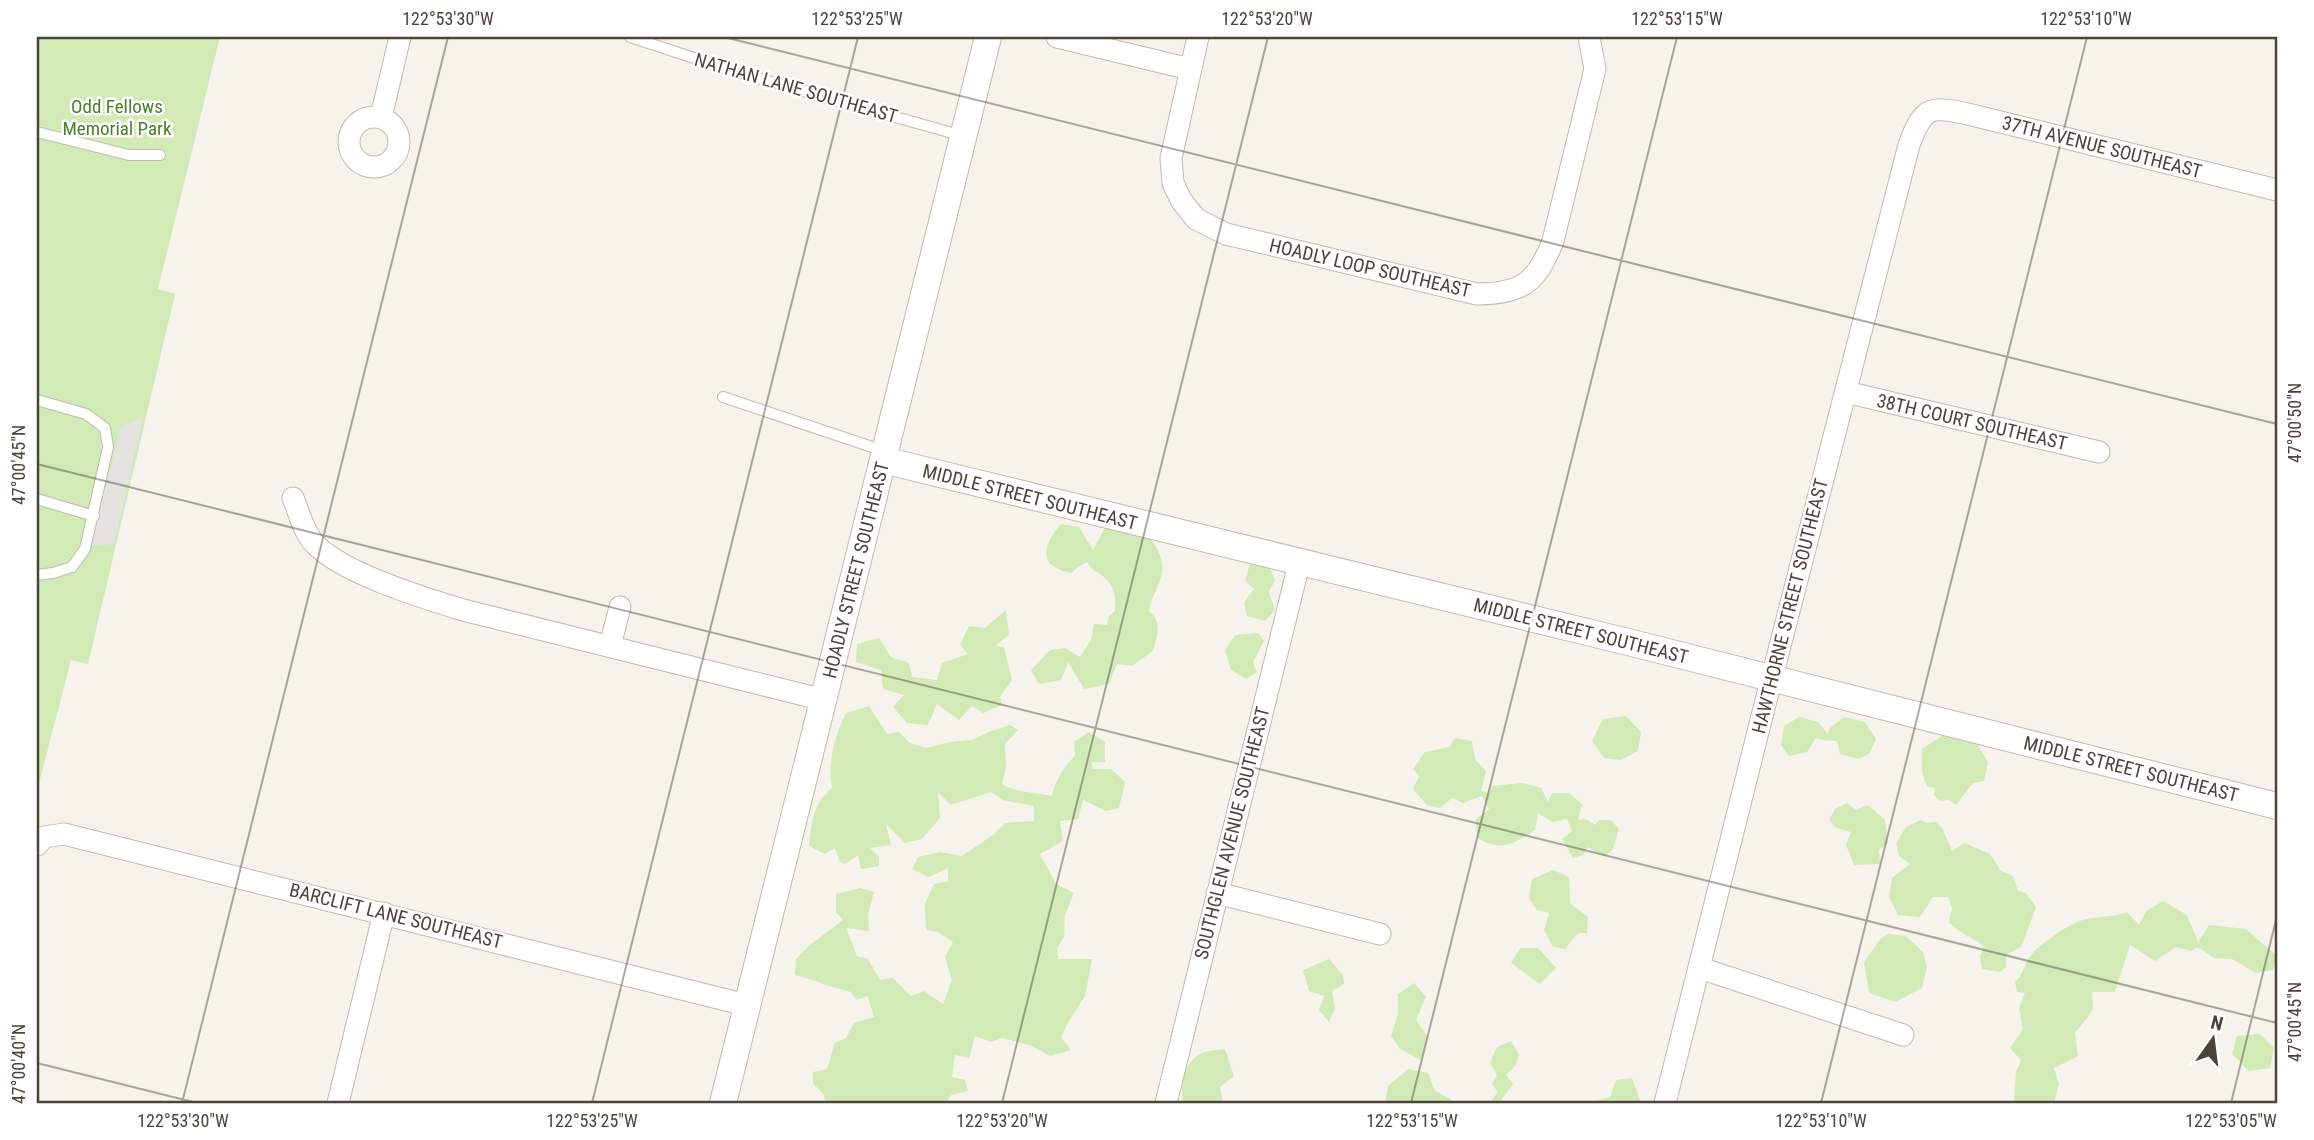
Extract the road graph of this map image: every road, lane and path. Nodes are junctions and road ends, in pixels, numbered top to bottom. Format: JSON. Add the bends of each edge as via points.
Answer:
{"nodes":[{"id":1,"x":400,"y":37,"type":"edge"},
{"id":2,"x":629,"y":37,"type":"edge"},
{"id":3,"x":988,"y":37,"type":"edge"},
{"id":4,"x":1057,"y":37,"type":"edge"},
{"id":5,"x":1198,"y":37,"type":"edge"},
{"id":6,"x":1589,"y":37,"type":"edge"},
{"id":7,"x":1190,"y":69,"type":"junction"},
{"id":8,"x":1926,"y":113,"type":"joint"},
{"id":9,"x":381,"y":117,"type":"dead end"},
{"id":10,"x":37,"y":132,"type":"edge"},
{"id":11,"x":963,"y":136,"type":"junction"},
{"id":12,"x":160,"y":155,"type":"dead end"},
{"id":13,"x":2277,"y":190,"type":"edge"},
{"id":14,"x":1846,"y":392,"type":"junction"},
{"id":15,"x":723,"y":397,"type":"dead end"},
{"id":16,"x":37,"y":400,"type":"edge"},
{"id":17,"x":2099,"y":452,"type":"dead end"},
{"id":18,"x":884,"y":456,"type":"junction"},
{"id":19,"x":293,"y":498,"type":"dead end"},
{"id":20,"x":37,"y":499,"type":"edge"},
{"id":21,"x":94,"y":516,"type":"junction"},
{"id":22,"x":1299,"y":564,"type":"junction"},
{"id":23,"x":37,"y":575,"type":"edge"},
{"id":24,"x":620,"y":607,"type":"dead end"},
{"id":25,"x":610,"y":646,"type":"junction"},
{"id":26,"x":1772,"y":678,"type":"junction"},
{"id":27,"x":824,"y":700,"type":"junction"},
{"id":28,"x":2277,"y":806,"type":"edge"},
{"id":29,"x":40,"y":841,"type":"edge"},
{"id":30,"x":1217,"y":892,"type":"junction"},
{"id":31,"x":384,"y":913,"type":"junction"},
{"id":32,"x":1380,"y":934,"type":"dead end"},
{"id":33,"x":1700,"y":968,"type":"junction"},
{"id":34,"x":746,"y":1005,"type":"junction"},
{"id":35,"x":1903,"y":1035,"type":"dead end"},
{"id":36,"x":338,"y":1103,"type":"edge"},
{"id":37,"x":723,"y":1103,"type":"edge"},
{"id":38,"x":1166,"y":1103,"type":"edge"},
{"id":39,"x":1665,"y":1103,"type":"edge"}],
"edges":[{"from":1,"to":9,"type":"street"},
{"from":2,"to":11,"type":"lane","name":"NATHAN LANE SOUTHEAST"},
{"from":3,"to":11,"type":"street","name":"HOADLY STREET SOUTHEAST"},
{"from":4,"to":7,"type":"street"},
{"from":5,"to":7,"type":"street","name":"HOADLY LOOP SOUTHEAST"},
{"from":6,"to":7,"type":"street","name":"HOADLY LOOP SOUTHEAST","via":[[1595,69],[1553,241],[1544,265],[1527,282],[1504,294],[1477,294],[1226,234],[1196,219],[1173,183],[1171,158]]},
{"from":8,"to":13,"type":"street","name":"37TH AVENUE SOUTHEAST","via":[[1972,115]]},
{"from":8,"to":14,"type":"street","name":"HAWTHORNE STREET SOUTHEAST","via":[[1909,145]]},
{"from":10,"to":12,"type":"lane","via":[[129,155]]},
{"from":11,"to":18,"type":"street","name":"HOADLY STREET SOUTHEAST"},
{"from":14,"to":17,"type":"street","name":"38TH COURT SOUTHEAST"},
{"from":14,"to":26,"type":"street","name":"HAWTHORNE STREET SOUTHEAST"},
{"from":15,"to":18,"type":"lane"},
{"from":16,"to":21,"type":"lane","via":[[86,414],[105,428],[108,447]]},
{"from":18,"to":22,"type":"street","name":"MIDDLE STREET SOUTHEAST"},
{"from":18,"to":27,"type":"street","name":"HOADLY STREET SOUTHEAST"},
{"from":19,"to":25,"type":"street","via":[[313,542],[370,577],[463,610]]},
{"from":20,"to":21,"type":"lane"},
{"from":21,"to":23,"type":"lane","via":[[85,550],[72,567]]},
{"from":22,"to":26,"type":"street","name":"MIDDLE STREET SOUTHEAST"},
{"from":22,"to":30,"type":"street","name":"SOUTHGLEN AVENUE SOUTHEAST"},
{"from":24,"to":25,"type":"street"},
{"from":25,"to":27,"type":"street"},
{"from":26,"to":28,"type":"street","name":"MIDDLE STREET SOUTHEAST"},
{"from":26,"to":33,"type":"street","name":"HAWTHORNE STREET SOUTHEAST"},
{"from":27,"to":34,"type":"street","name":"HOADLY STREET SOUTHEAST"},
{"from":29,"to":31,"type":"street","name":"BARCLIFT LANE SOUTHEAST","via":[[64,834]]},
{"from":30,"to":32,"type":"street"},
{"from":30,"to":38,"type":"street","name":"SOUTHGLEN AVENUE SOUTHEAST"},
{"from":31,"to":34,"type":"street","name":"BARCLIFT LANE SOUTHEAST"},
{"from":31,"to":36,"type":"street"},
{"from":33,"to":35,"type":"street"},
{"from":33,"to":39,"type":"street","name":"HAWTHORNE STREET SOUTHEAST"},
{"from":34,"to":37,"type":"street","name":"HOADLY STREET SOUTHEAST"}]}
